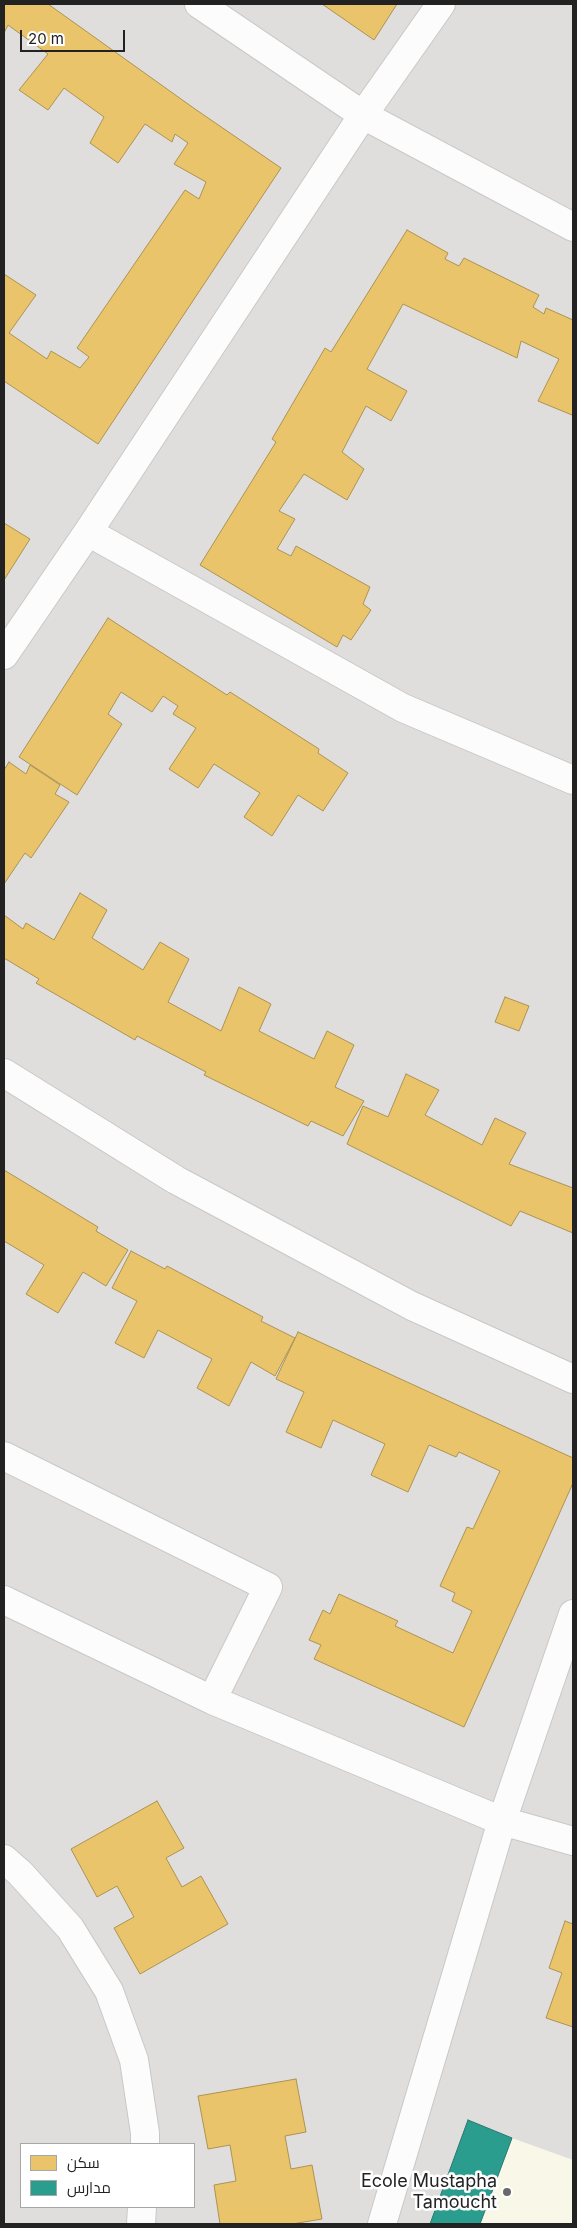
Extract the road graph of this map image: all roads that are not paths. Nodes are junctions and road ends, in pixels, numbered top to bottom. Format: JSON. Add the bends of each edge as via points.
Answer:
{"nodes":[{"id":1,"x":199,"y":4,"type":"edge"},
{"id":2,"x":440,"y":4,"type":"edge"},
{"id":3,"x":363,"y":115,"type":"junction"},
{"id":4,"x":573,"y":227,"type":"edge"},
{"id":5,"x":88,"y":532,"type":"junction"},
{"id":6,"x":4,"y":655,"type":"edge"},
{"id":7,"x":573,"y":780,"type":"edge"},
{"id":8,"x":4,"y":1073,"type":"edge"},
{"id":9,"x":573,"y":1379,"type":"edge"},
{"id":10,"x":4,"y":1456,"type":"edge"},
{"id":11,"x":4,"y":1600,"type":"edge"},
{"id":12,"x":573,"y":1614,"type":"edge"},
{"id":13,"x":212,"y":1700,"type":"junction"},
{"id":14,"x":502,"y":1821,"type":"junction"},
{"id":15,"x":573,"y":1841,"type":"edge"},
{"id":16,"x":4,"y":1859,"type":"edge"},
{"id":17,"x":144,"y":2143,"type":"edge"},
{"id":18,"x":142,"y":2208,"type":"edge"},
{"id":19,"x":141,"y":2224,"type":"edge"},
{"id":20,"x":382,"y":2224,"type":"edge"}],
"edges":[{"from":1,"to":3,"type":"street"},
{"from":2,"to":3,"type":"street"},
{"from":3,"to":4,"type":"street"},
{"from":3,"to":5,"type":"street"},
{"from":5,"to":6,"type":"street"},
{"from":5,"to":7,"type":"street","via":[[403,708]]},
{"from":8,"to":9,"type":"street","via":[[176,1180],[412,1306]]},
{"from":10,"to":13,"type":"street","via":[[268,1588]]},
{"from":11,"to":13,"type":"street"},
{"from":12,"to":14,"type":"street"},
{"from":13,"to":14,"type":"street"},
{"from":14,"to":15,"type":"street"},
{"from":14,"to":20,"type":"street"},
{"from":16,"to":17,"type":"street","via":[[70,1928],[109,1990],[134,2060]]},
{"from":18,"to":19,"type":"street"}]}
